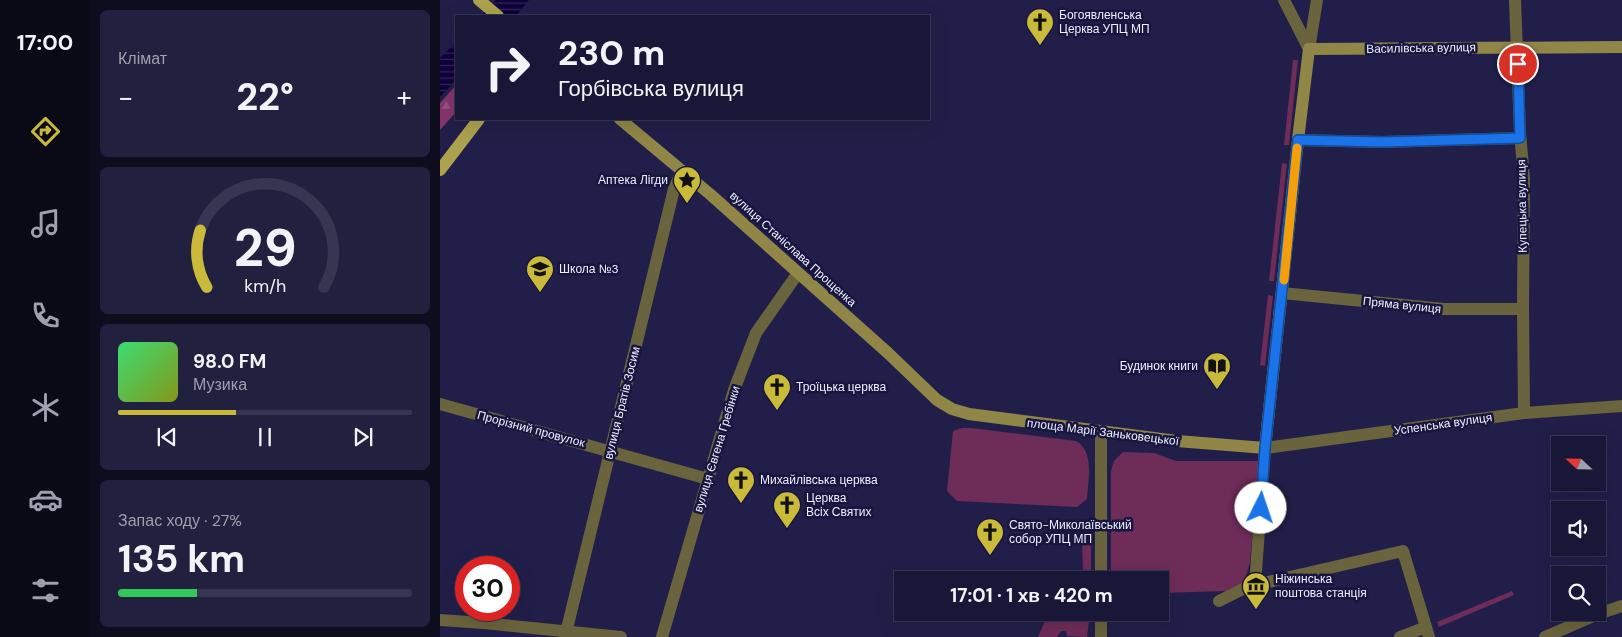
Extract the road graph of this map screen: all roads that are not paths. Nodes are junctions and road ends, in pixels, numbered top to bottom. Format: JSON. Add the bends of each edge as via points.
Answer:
{"nodes":[{"id":1,"x":480,"y":0,"type":"edge"},
{"id":2,"x":1284,"y":0,"type":"edge"},
{"id":3,"x":1317,"y":0,"type":"edge"},
{"id":4,"x":1515,"y":0,"type":"edge"},
{"id":5,"x":497,"y":15,"type":"edge"},
{"id":6,"x":1517,"y":47,"type":"junction"},
{"id":7,"x":1622,"y":47,"type":"edge"},
{"id":8,"x":1309,"y":49,"type":"junction"},
{"id":9,"x":478,"y":120,"type":"edge"},
{"id":10,"x":621,"y":120,"type":"edge"},
{"id":11,"x":1520,"y":138,"type":"junction"},
{"id":12,"x":1298,"y":140,"type":"junction"},
{"id":13,"x":440,"y":170,"type":"edge"},
{"id":14,"x":682,"y":170,"type":"junction"},
{"id":15,"x":798,"y":273,"type":"junction"},
{"id":16,"x":1282,"y":293,"type":"junction"},
{"id":17,"x":1523,"y":309,"type":"junction"},
{"id":18,"x":440,"y":404,"type":"edge"},
{"id":19,"x":944,"y":404,"type":"joint"},
{"id":20,"x":1622,"y":406,"type":"edge"},
{"id":21,"x":1524,"y":413,"type":"junction"},
{"id":22,"x":1101,"y":432,"type":"junction"},
{"id":23,"x":1265,"y":448,"type":"junction"},
{"id":24,"x":610,"y":451,"type":"junction"},
{"id":25,"x":708,"y":479,"type":"junction"},
{"id":26,"x":1101,"y":571,"type":"edge"},
{"id":27,"x":1255,"y":585,"type":"junction"},
{"id":28,"x":1219,"y":601,"type":"dead end"},
{"id":29,"x":1622,"y":606,"type":"edge"},
{"id":30,"x":440,"y":620,"type":"edge"},
{"id":31,"x":1101,"y":621,"type":"edge"},
{"id":32,"x":1427,"y":632,"type":"edge"},
{"id":33,"x":566,"y":634,"type":"edge"},
{"id":34,"x":621,"y":637,"type":"edge"},
{"id":35,"x":662,"y":637,"type":"edge"},
{"id":36,"x":1101,"y":637,"type":"edge"},
{"id":37,"x":1400,"y":637,"type":"edge"},
{"id":38,"x":1545,"y":637,"type":"edge"}],
"edges":[{"from":1,"to":5,"type":"main road"},
{"from":2,"to":8,"type":"street"},
{"from":3,"to":8,"type":"street"},
{"from":4,"to":6,"type":"street","name":"Купецька вулиця"},
{"from":6,"to":7,"type":"main road","name":"Василівська вулиця"},
{"from":6,"to":8,"type":"main road","name":"Василівська вулиця"},
{"from":6,"to":11,"type":"street","name":"Купецька вулиця"},
{"from":8,"to":12,"type":"main road"},
{"from":9,"to":13,"type":"main road"},
{"from":10,"to":14,"type":"main road","name":"вулиця Станіслава Прощенка"},
{"from":11,"to":12,"type":"street","via":[[1382,142]]},
{"from":11,"to":17,"type":"street","name":"Купецька вулиця","via":[[1524,179]]},
{"from":12,"to":16,"type":"main road"},
{"from":14,"to":15,"type":"main road","name":"вулиця Станіслава Прощенка"},
{"from":14,"to":24,"type":"street","name":"вулиця Братів Зосим","via":[[674,189]]},
{"from":15,"to":19,"type":"main road","name":"вулиця Станіслава Прощенка"},
{"from":15,"to":25,"type":"street","name":"вулиця Євгена Гребінки","via":[[756,333],[734,390]]},
{"from":16,"to":17,"type":"street","name":"Пряма вулиця","via":[[1444,309]]},
{"from":16,"to":23,"type":"main road"},
{"from":17,"to":21,"type":"street","name":"Купецька вулиця"},
{"from":18,"to":24,"type":"street","name":"Прорізний провулок"},
{"from":19,"to":22,"type":"main road","name":"площа Марії Заньковецької","via":[[969,414]]},
{"from":20,"to":21,"type":"street","name":"Успенська вулиця"},
{"from":21,"to":23,"type":"street","name":"Успенська вулиця"},
{"from":22,"to":23,"type":"main road","name":"площа Марії Заньковецької"},
{"from":22,"to":26,"type":"street"},
{"from":23,"to":27,"type":"street"},
{"from":24,"to":25,"type":"street","name":"Прорізний провулок"},
{"from":24,"to":33,"type":"street","name":"вулиця Братів Зосим"},
{"from":25,"to":35,"type":"street","name":"вулиця Євгена Гребінки"},
{"from":27,"to":28,"type":"street"},
{"from":27,"to":32,"type":"street","via":[[1403,551]]},
{"from":29,"to":38,"type":"street"},
{"from":30,"to":33,"type":"street"},
{"from":31,"to":36,"type":"street"},
{"from":32,"to":37,"type":"street"},
{"from":33,"to":34,"type":"street"}]}
